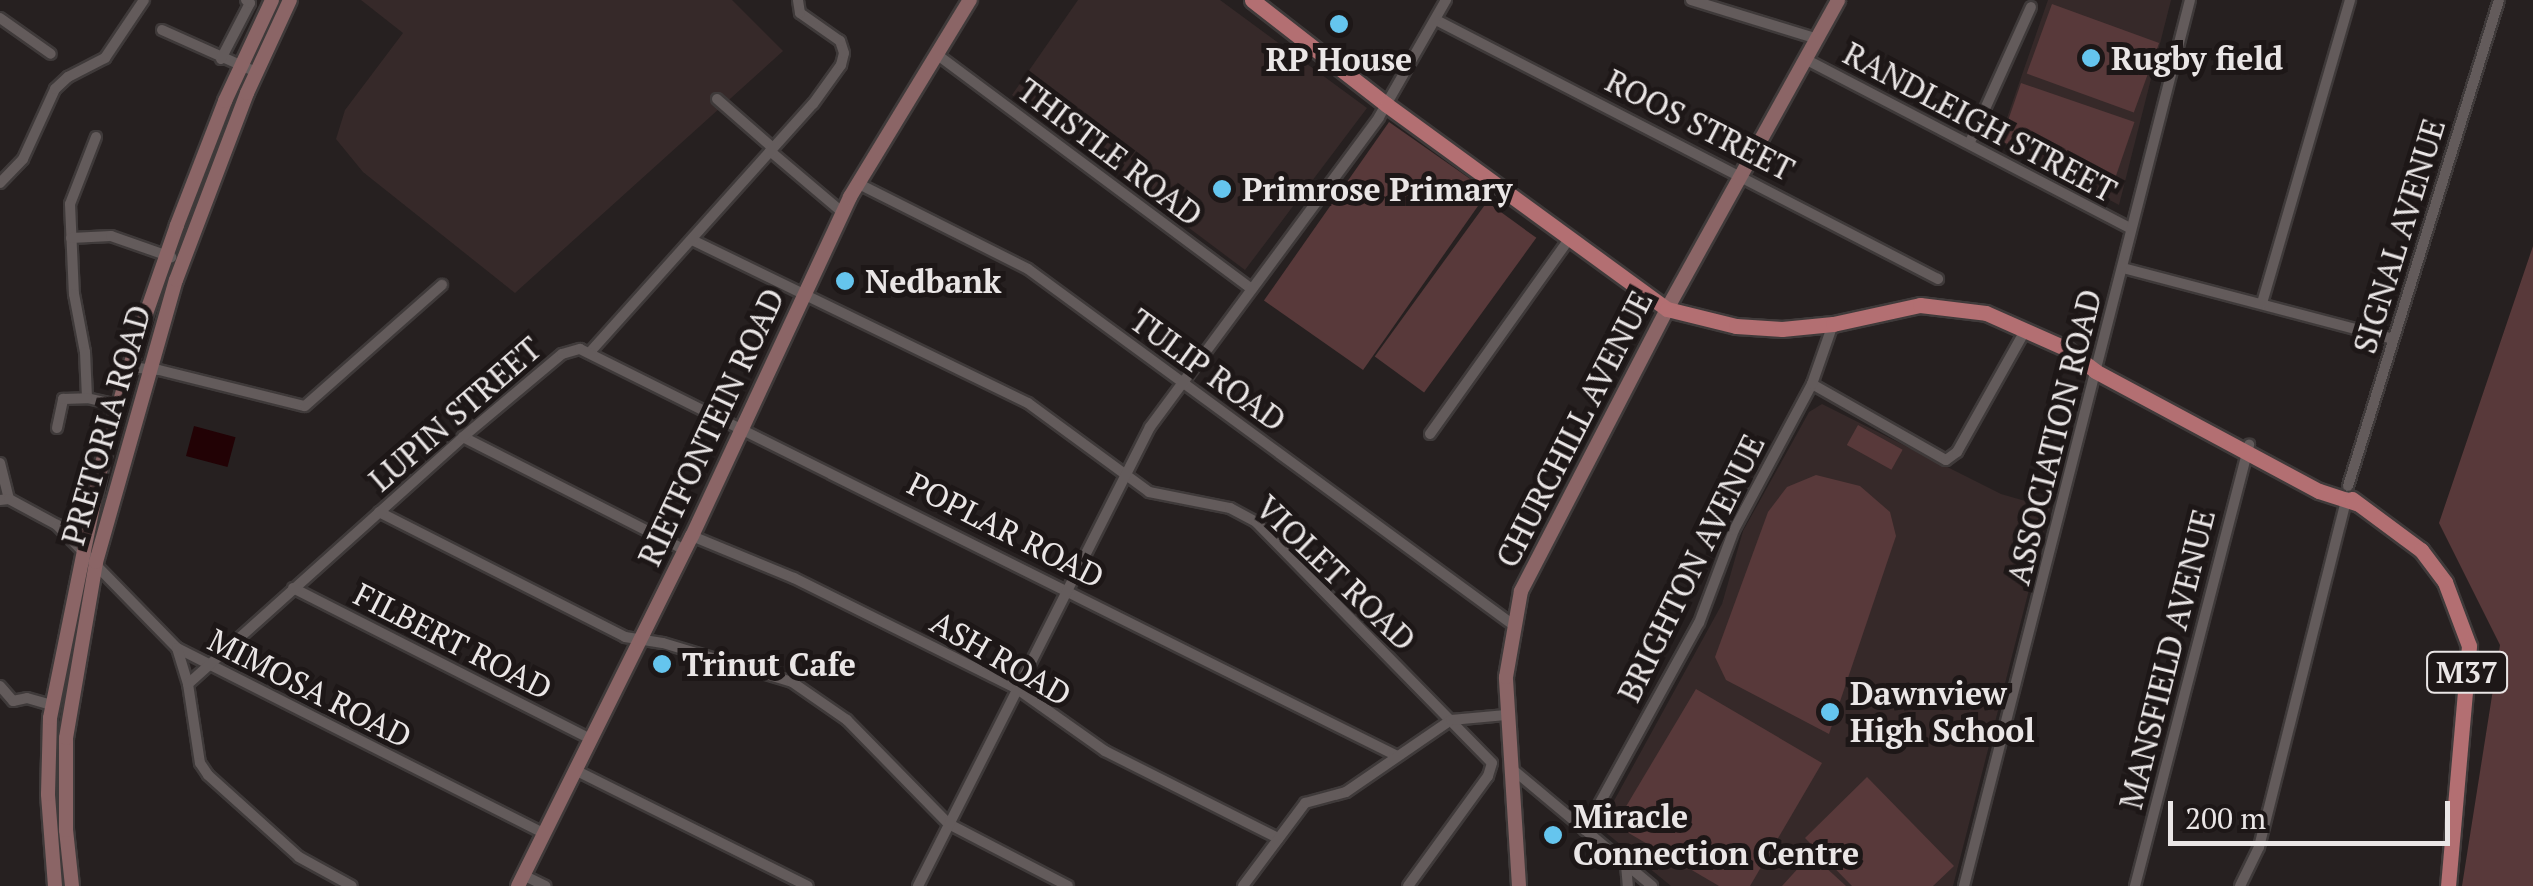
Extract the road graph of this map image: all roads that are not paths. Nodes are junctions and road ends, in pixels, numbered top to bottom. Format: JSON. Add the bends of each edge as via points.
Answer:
{"nodes":[{"id":1,"x":144,"y":0,"type":"edge"},
{"id":2,"x":272,"y":0,"type":"edge"},
{"id":3,"x":290,"y":0,"type":"edge"},
{"id":4,"x":798,"y":0,"type":"edge"},
{"id":5,"x":970,"y":0,"type":"edge"},
{"id":6,"x":1252,"y":0,"type":"edge"},
{"id":7,"x":1446,"y":0,"type":"edge"},
{"id":8,"x":1690,"y":0,"type":"edge"},
{"id":9,"x":1838,"y":0,"type":"edge"},
{"id":10,"x":2190,"y":0,"type":"edge"},
{"id":11,"x":2350,"y":0,"type":"edge"},
{"id":12,"x":2499,"y":0,"type":"edge"},
{"id":13,"x":249,"y":1,"type":"edge"},
{"id":14,"x":2031,"y":7,"type":"dead end"},
{"id":15,"x":0,"y":18,"type":"edge"},
{"id":16,"x":1436,"y":20,"type":"junction"},
{"id":17,"x":162,"y":30,"type":"dead end"},
{"id":18,"x":1818,"y":38,"type":"junction"},
{"id":19,"x":51,"y":54,"type":"dead end"},
{"id":20,"x":939,"y":56,"type":"junction"},
{"id":21,"x":221,"y":59,"type":"junction"},
{"id":22,"x":1807,"y":60,"type":"junction"},
{"id":23,"x":248,"y":70,"type":"junction"},
{"id":24,"x":717,"y":99,"type":"dead end"},
{"id":25,"x":1387,"y":106,"type":"junction"},
{"id":26,"x":96,"y":137,"type":"dead end"},
{"id":27,"x":1970,"y":142,"type":"junction"},
{"id":28,"x":772,"y":150,"type":"junction"},
{"id":29,"x":1742,"y":174,"type":"junction"},
{"id":30,"x":0,"y":183,"type":"edge"},
{"id":31,"x":858,"y":183,"type":"junction"},
{"id":32,"x":842,"y":212,"type":"junction"},
{"id":33,"x":2130,"y":229,"type":"junction"},
{"id":34,"x":71,"y":238,"type":"junction"},
{"id":35,"x":1570,"y":238,"type":"junction"},
{"id":36,"x":692,"y":240,"type":"junction"},
{"id":37,"x":166,"y":256,"type":"junction"},
{"id":38,"x":183,"y":262,"type":"junction"},
{"id":39,"x":2123,"y":268,"type":"junction"},
{"id":40,"x":1938,"y":278,"type":"dead end"},
{"id":41,"x":442,"y":285,"type":"dead end"},
{"id":42,"x":1252,"y":289,"type":"junction"},
{"id":43,"x":803,"y":294,"type":"junction"},
{"id":44,"x":2262,"y":303,"type":"junction"},
{"id":45,"x":1667,"y":309,"type":"junction"},
{"id":46,"x":1833,"y":324,"type":"junction"},
{"id":47,"x":2026,"y":329,"type":"junction"},
{"id":48,"x":2392,"y":340,"type":"junction"},
{"id":49,"x":591,"y":352,"type":"junction"},
{"id":50,"x":2093,"y":366,"type":"junction"},
{"id":51,"x":130,"y":368,"type":"junction"},
{"id":52,"x":147,"y":369,"type":"junction"},
{"id":53,"x":1182,"y":381,"type":"junction"},
{"id":54,"x":1812,"y":384,"type":"junction"},
{"id":55,"x":87,"y":398,"type":"junction"},
{"id":56,"x":118,"y":405,"type":"junction"},
{"id":57,"x":740,"y":426,"type":"junction"},
{"id":58,"x":57,"y":428,"type":"dead end"},
{"id":59,"x":1430,"y":434,"type":"dead end"},
{"id":60,"x":463,"y":438,"type":"junction"},
{"id":61,"x":2247,"y":448,"type":"junction"},
{"id":62,"x":0,"y":463,"type":"edge"},
{"id":63,"x":1123,"y":477,"type":"junction"},
{"id":64,"x":2349,"y":497,"type":"junction"},
{"id":65,"x":5,"y":500,"type":"edge"},
{"id":66,"x":379,"y":512,"type":"junction"},
{"id":67,"x":688,"y":543,"type":"junction"},
{"id":68,"x":84,"y":548,"type":"junction"},
{"id":69,"x":96,"y":562,"type":"junction"},
{"id":70,"x":293,"y":588,"type":"junction"},
{"id":71,"x":1067,"y":589,"type":"junction"},
{"id":72,"x":1512,"y":624,"type":"junction"},
{"id":73,"x":641,"y":639,"type":"junction"},
{"id":74,"x":177,"y":648,"type":"junction"},
{"id":75,"x":210,"y":665,"type":"junction"},
{"id":76,"x":188,"y":684,"type":"junction"},
{"id":77,"x":0,"y":686,"type":"edge"},
{"id":78,"x":1016,"y":688,"type":"junction"},
{"id":79,"x":52,"y":705,"type":"junction"},
{"id":80,"x":1506,"y":715,"type":"junction"},
{"id":81,"x":1451,"y":720,"type":"junction"},
{"id":82,"x":591,"y":738,"type":"junction"},
{"id":83,"x":1398,"y":756,"type":"junction"},
{"id":84,"x":1510,"y":766,"type":"junction"},
{"id":85,"x":65,"y":768,"type":"junction"},
{"id":86,"x":48,"y":769,"type":"junction"},
{"id":87,"x":574,"y":770,"type":"junction"},
{"id":88,"x":1547,"y":779,"type":"dead end"},
{"id":89,"x":1538,"y":790,"type":"junction"},
{"id":90,"x":949,"y":824,"type":"junction"},
{"id":91,"x":1586,"y":830,"type":"junction"},
{"id":92,"x":543,"y":833,"type":"junction"},
{"id":93,"x":1278,"y":838,"type":"junction"},
{"id":94,"x":1626,"y":865,"type":"junction"},
{"id":95,"x":520,"y":880,"type":"edge"},
{"id":96,"x":55,"y":886,"type":"edge"},
{"id":97,"x":72,"y":886,"type":"edge"},
{"id":98,"x":352,"y":886,"type":"edge"},
{"id":99,"x":546,"y":886,"type":"edge"},
{"id":100,"x":808,"y":886,"type":"edge"},
{"id":101,"x":918,"y":886,"type":"edge"},
{"id":102,"x":1068,"y":886,"type":"edge"},
{"id":103,"x":1243,"y":886,"type":"edge"},
{"id":104,"x":1408,"y":886,"type":"edge"},
{"id":105,"x":1520,"y":886,"type":"edge"},
{"id":106,"x":1628,"y":886,"type":"edge"},
{"id":107,"x":1652,"y":886,"type":"edge"},
{"id":108,"x":1964,"y":886,"type":"edge"},
{"id":109,"x":2136,"y":886,"type":"edge"},
{"id":110,"x":2240,"y":886,"type":"edge"},
{"id":111,"x":2448,"y":886,"type":"edge"}],
"edges":[{"from":1,"to":30,"type":"street","via":[[105,58],[55,89],[24,159]]},
{"from":2,"to":23,"type":"street","name":"PRETORIA ROAD"},
{"from":3,"to":23,"type":"street","name":"PRETORIA ROAD"},
{"from":4,"to":28,"type":"street","name":"LUPIN STREET","via":[[803,16],[836,35],[844,56],[814,104]]},
{"from":5,"to":20,"type":"street","name":"RIETFONTEIN ROAD"},
{"from":6,"to":25,"type":"main road","number":"M37"},
{"from":7,"to":16,"type":"street"},
{"from":8,"to":18,"type":"street"},
{"from":9,"to":18,"type":"street","name":"CHURCHILL AVENUE"},
{"from":10,"to":33,"type":"street","name":"ASSOCIATION ROAD"},
{"from":11,"to":44,"type":"street"},
{"from":12,"to":48,"type":"street","name":"SIGNAL AVENUE"},
{"from":13,"to":21,"type":"street"},
{"from":14,"to":27,"type":"street"},
{"from":15,"to":19,"type":"street"},
{"from":16,"to":25,"type":"street"},
{"from":16,"to":29,"type":"street","name":"ROOS STREET"},
{"from":17,"to":21,"type":"street"},
{"from":18,"to":22,"type":"street","name":"CHURCHILL AVENUE"},
{"from":20,"to":31,"type":"street","name":"RIETFONTEIN ROAD"},
{"from":20,"to":42,"type":"street","name":"THISTLE ROAD"},
{"from":21,"to":23,"type":"street"},
{"from":22,"to":27,"type":"street","name":"RANDLEIGH STREET"},
{"from":22,"to":29,"type":"street","name":"CHURCHILL AVENUE"},
{"from":23,"to":37,"type":"street","name":"PRETORIA ROAD"},
{"from":23,"to":38,"type":"street","name":"PRETORIA ROAD"},
{"from":24,"to":28,"type":"street"},
{"from":25,"to":35,"type":"main road","number":"M37"},
{"from":25,"to":42,"type":"street"},
{"from":26,"to":34,"type":"street","via":[[70,204]]},
{"from":27,"to":33,"type":"street","name":"RANDLEIGH STREET"},
{"from":28,"to":32,"type":"street"},
{"from":28,"to":36,"type":"street","name":"LUPIN STREET"},
{"from":29,"to":40,"type":"street","name":"ROOS STREET"},
{"from":29,"to":45,"type":"street","name":"CHURCHILL AVENUE"},
{"from":31,"to":32,"type":"street","name":"RIETFONTEIN ROAD"},
{"from":31,"to":53,"type":"street","name":"TULIP ROAD","via":[[1028,269]]},
{"from":32,"to":43,"type":"street","name":"RIETFONTEIN ROAD"},
{"from":33,"to":39,"type":"street","name":"ASSOCIATION ROAD"},
{"from":34,"to":37,"type":"street","via":[[111,236]]},
{"from":34,"to":55,"type":"street"},
{"from":35,"to":45,"type":"main road","number":"M37"},
{"from":35,"to":59,"type":"street"},
{"from":36,"to":43,"type":"street","name":"VIOLET ROAD"},
{"from":36,"to":49,"type":"street","name":"LUPIN STREET"},
{"from":37,"to":38,"type":"street"},
{"from":37,"to":51,"type":"street","name":"PRETORIA ROAD"},
{"from":38,"to":52,"type":"street","name":"PRETORIA ROAD"},
{"from":39,"to":44,"type":"street"},
{"from":39,"to":50,"type":"street","name":"ASSOCIATION ROAD"},
{"from":41,"to":52,"type":"street","via":[[305,406]]},
{"from":42,"to":53,"type":"street"},
{"from":43,"to":57,"type":"street","name":"RIETFONTEIN ROAD"},
{"from":43,"to":63,"type":"street","name":"VIOLET ROAD","via":[[1028,404]]},
{"from":44,"to":48,"type":"street"},
{"from":45,"to":46,"type":"main road","number":"M37","via":[[1736,326]]},
{"from":45,"to":72,"type":"street","name":"CHURCHILL AVENUE","via":[[1528,573]]},
{"from":46,"to":47,"type":"main road","number":"M37","via":[[1939,304],[1986,312]]},
{"from":46,"to":54,"type":"street","name":"BRIGHTON AVENUE"},
{"from":47,"to":50,"type":"main road","number":"M37"},
{"from":47,"to":54,"type":"street","via":[[1957,452],[1946,460]]},
{"from":48,"to":64,"type":"street","name":"SIGNAL AVENUE"},
{"from":49,"to":57,"type":"street","name":"POPLAR ROAD"},
{"from":49,"to":60,"type":"street","name":"LUPIN STREET","via":[[566,352]]},
{"from":50,"to":61,"type":"main road","number":"M37"},
{"from":50,"to":108,"type":"street","name":"ASSOCIATION ROAD"},
{"from":51,"to":52,"type":"street"},
{"from":51,"to":56,"type":"street","name":"PRETORIA ROAD"},
{"from":52,"to":69,"type":"street","name":"PRETORIA ROAD"},
{"from":53,"to":63,"type":"street"},
{"from":53,"to":72,"type":"street","name":"TULIP ROAD"},
{"from":54,"to":91,"type":"street","name":"BRIGHTON AVENUE","via":[[1734,530],[1699,623]]},
{"from":55,"to":56,"type":"street"},
{"from":55,"to":58,"type":"street","via":[[62,399]]},
{"from":56,"to":68,"type":"street","name":"PRETORIA ROAD"},
{"from":57,"to":67,"type":"street","name":"RIETFONTEIN ROAD"},
{"from":57,"to":71,"type":"street","name":"POPLAR ROAD"},
{"from":60,"to":66,"type":"street","name":"LUPIN STREET"},
{"from":60,"to":67,"type":"street","name":"ASH ROAD"},
{"from":61,"to":64,"type":"main road","number":"M37"},
{"from":61,"to":109,"type":"street","name":"MANSFIELD AVENUE"},
{"from":62,"to":65,"type":"street"},
{"from":63,"to":71,"type":"street"},
{"from":63,"to":81,"type":"street","name":"VIOLET ROAD","via":[[1160,497],[1230,508],[1256,522]]},
{"from":64,"to":110,"type":"street","name":"SIGNAL AVENUE","via":[[2259,847]]},
{"from":64,"to":111,"type":"main road","number":"M37","via":[[2428,558],[2446,582],[2469,646]]},
{"from":65,"to":68,"type":"street","name":"MIMOSA ROAD","via":[[48,520]]},
{"from":66,"to":70,"type":"street","name":"LUPIN STREET"},
{"from":66,"to":73,"type":"street"},
{"from":67,"to":73,"type":"street","name":"RIETFONTEIN ROAD"},
{"from":67,"to":78,"type":"street","name":"ASH ROAD","via":[[794,578]]},
{"from":68,"to":69,"type":"street","name":"MIMOSA ROAD"},
{"from":68,"to":79,"type":"street","name":"PRETORIA ROAD"},
{"from":69,"to":74,"type":"street","name":"MIMOSA ROAD"},
{"from":69,"to":85,"type":"street","name":"PRETORIA ROAD","via":[[72,682]]},
{"from":70,"to":75,"type":"street","name":"LUPIN STREET"},
{"from":70,"to":82,"type":"street","name":"FILBERT ROAD"},
{"from":71,"to":78,"type":"street"},
{"from":71,"to":83,"type":"street","name":"POPLAR ROAD"},
{"from":72,"to":80,"type":"street","name":"CHURCHILL AVENUE"},
{"from":73,"to":82,"type":"street","name":"RIETFONTEIN ROAD"},
{"from":73,"to":90,"type":"street","via":[[777,676],[820,698]]},
{"from":74,"to":75,"type":"street","name":"MIMOSA ROAD"},
{"from":74,"to":76,"type":"street"},
{"from":75,"to":76,"type":"street","name":"LUPIN STREET"},
{"from":75,"to":92,"type":"street","name":"MIMOSA ROAD"},
{"from":76,"to":98,"type":"street","via":[[200,763],[208,775],[299,857]]},
{"from":77,"to":79,"type":"street","via":[[14,701]]},
{"from":78,"to":90,"type":"street"},
{"from":78,"to":93,"type":"street","name":"ASH ROAD","via":[[1105,750]]},
{"from":79,"to":86,"type":"street","name":"PRETORIA ROAD"},
{"from":80,"to":81,"type":"street"},
{"from":80,"to":84,"type":"street","name":"CHURCHILL AVENUE"},
{"from":81,"to":83,"type":"street"},
{"from":81,"to":104,"type":"street","name":"VIOLET ROAD","via":[[1492,767]]},
{"from":82,"to":87,"type":"street","name":"RIETFONTEIN ROAD"},
{"from":83,"to":93,"type":"street","via":[[1346,792],[1305,803]]},
{"from":84,"to":89,"type":"street"},
{"from":84,"to":105,"type":"street","name":"CHURCHILL AVENUE"},
{"from":85,"to":86,"type":"street"},
{"from":85,"to":97,"type":"street","name":"PRETORIA ROAD"},
{"from":86,"to":96,"type":"street","name":"PRETORIA ROAD"},
{"from":87,"to":92,"type":"street","name":"RIETFONTEIN ROAD"},
{"from":87,"to":100,"type":"street"},
{"from":88,"to":89,"type":"street"},
{"from":89,"to":91,"type":"street"},
{"from":90,"to":101,"type":"street"},
{"from":90,"to":102,"type":"street"},
{"from":91,"to":94,"type":"street"},
{"from":92,"to":95,"type":"street","name":"RIETFONTEIN ROAD"},
{"from":93,"to":103,"type":"street"},
{"from":94,"to":106,"type":"street"},
{"from":94,"to":107,"type":"street"},
{"from":95,"to":99,"type":"street"}]}
